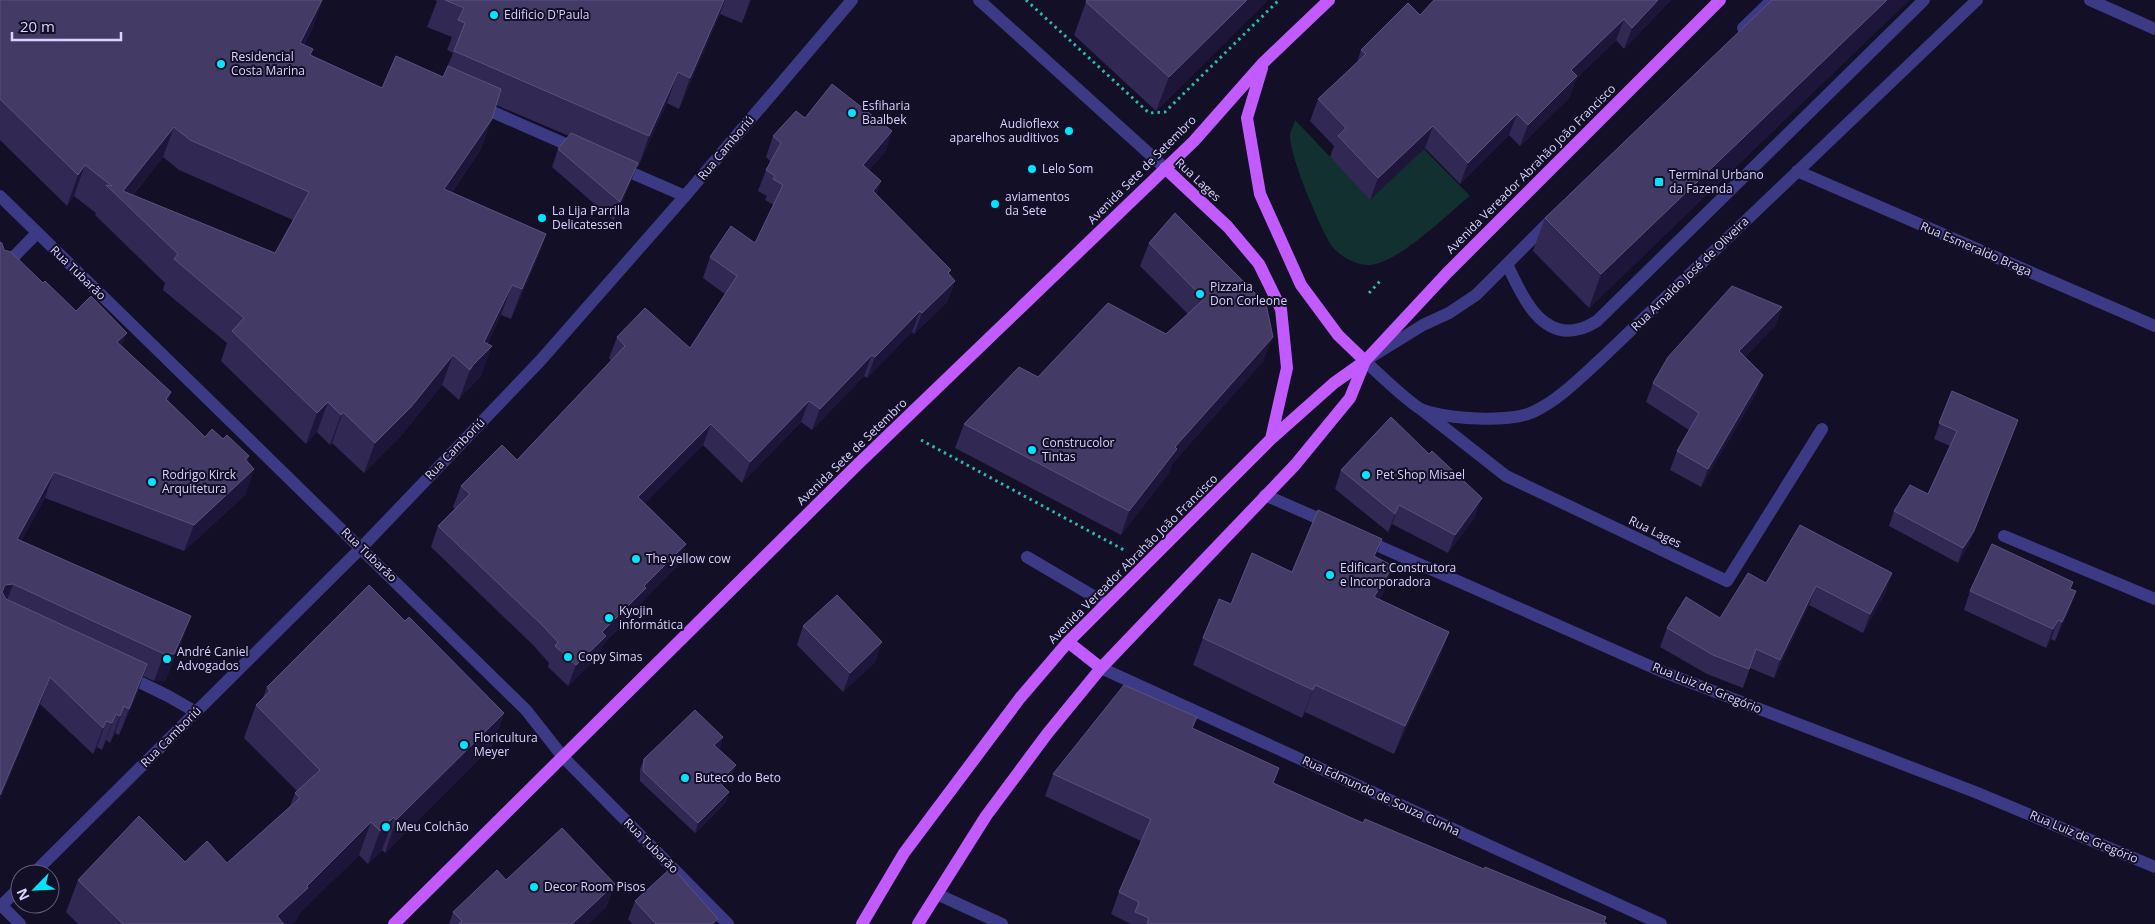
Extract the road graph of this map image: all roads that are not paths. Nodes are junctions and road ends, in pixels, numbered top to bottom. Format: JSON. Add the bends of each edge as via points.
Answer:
{"nodes":[{"id":1,"x":852,"y":0,"type":"edge"},
{"id":2,"x":979,"y":0,"type":"edge"},
{"id":3,"x":1328,"y":0,"type":"edge"},
{"id":4,"x":1720,"y":0,"type":"edge"},
{"id":5,"x":1772,"y":0,"type":"edge"},
{"id":6,"x":1924,"y":0,"type":"edge"},
{"id":7,"x":1977,"y":0,"type":"edge"},
{"id":8,"x":2090,"y":0,"type":"edge"},
{"id":9,"x":2155,"y":29,"type":"edge"},
{"id":10,"x":1733,"y":38,"type":"edge"},
{"id":11,"x":1263,"y":63,"type":"junction"},
{"id":12,"x":466,"y":100,"type":"edge"},
{"id":13,"x":1165,"y":168,"type":"junction"},
{"id":14,"x":1797,"y":172,"type":"junction"},
{"id":15,"x":0,"y":196,"type":"edge"},
{"id":16,"x":685,"y":196,"type":"junction"},
{"id":17,"x":1563,"y":208,"type":"edge"},
{"id":18,"x":37,"y":233,"type":"junction"},
{"id":19,"x":1506,"y":264,"type":"junction"},
{"id":20,"x":0,"y":271,"type":"edge"},
{"id":21,"x":2155,"y":326,"type":"edge"},
{"id":22,"x":1365,"y":361,"type":"junction"},
{"id":23,"x":1422,"y":410,"type":"junction"},
{"id":24,"x":1822,"y":429,"type":"dead end"},
{"id":25,"x":1270,"y":439,"type":"junction"},
{"id":26,"x":1265,"y":495,"type":"junction"},
{"id":27,"x":2004,"y":536,"type":"dead end"},
{"id":28,"x":361,"y":548,"type":"junction"},
{"id":29,"x":1027,"y":557,"type":"dead end"},
{"id":30,"x":2155,"y":599,"type":"edge"},
{"id":31,"x":1105,"y":604,"type":"junction"},
{"id":32,"x":1068,"y":642,"type":"junction"},
{"id":33,"x":1101,"y":668,"type":"junction"},
{"id":34,"x":115,"y":671,"type":"edge"},
{"id":35,"x":196,"y":712,"type":"junction"},
{"id":36,"x":563,"y":757,"type":"junction"},
{"id":37,"x":44,"y":864,"type":"edge"},
{"id":38,"x":2155,"y":867,"type":"edge"},
{"id":39,"x":937,"y":894,"type":"junction"},
{"id":40,"x":10,"y":898,"type":"edge"},
{"id":41,"x":1,"y":907,"type":"edge"},
{"id":42,"x":20,"y":924,"type":"edge"},
{"id":43,"x":394,"y":924,"type":"edge"},
{"id":44,"x":728,"y":924,"type":"edge"},
{"id":45,"x":862,"y":924,"type":"edge"},
{"id":46,"x":918,"y":924,"type":"edge"},
{"id":47,"x":1002,"y":924,"type":"edge"},
{"id":48,"x":1661,"y":924,"type":"edge"}],
"edges":[{"from":1,"to":16,"type":"street","name":"Rua Camboriú"},
{"from":2,"to":13,"type":"street","name":"Rua Lages"},
{"from":3,"to":11,"type":"main road","name":"Avenida Sete de Setembro"},
{"from":4,"to":22,"type":"main road","name":"Avenida Vereador Abrahão João Francisco","via":[[1447,273]]},
{"from":5,"to":10,"type":"street"},
{"from":6,"to":19,"type":"street","via":[[1597,322],[1579,330],[1561,330],[1545,322],[1532,311]]},
{"from":7,"to":14,"type":"street","name":"Rua Arnaldo José de Oliveira"},
{"from":8,"to":9,"type":"street"},
{"from":11,"to":13,"type":"main road","name":"Avenida Sete de Setembro","via":[[1194,141]]},
{"from":11,"to":22,"type":"main road","via":[[1247,118],[1260,194],[1301,285],[1338,335]]},
{"from":12,"to":16,"type":"street"},
{"from":13,"to":25,"type":"main road","name":"Rua Lages","via":[[1228,227],[1259,264],[1281,309],[1287,368]]},
{"from":13,"to":36,"type":"main road","name":"Avenida Sete de Setembro"},
{"from":14,"to":21,"type":"street","name":"Rua Esmeraldo Braga"},
{"from":14,"to":23,"type":"street","name":"Rua Arnaldo José de Oliveira","via":[[1564,392],[1532,413],[1494,419],[1464,418]]},
{"from":15,"to":18,"type":"street","name":"Rua Tubarão"},
{"from":16,"to":28,"type":"street","name":"Rua Camboriú","via":[[540,361]]},
{"from":17,"to":19,"type":"street"},
{"from":18,"to":20,"type":"street"},
{"from":18,"to":28,"type":"street","name":"Rua Tubarão"},
{"from":19,"to":22,"type":"street","via":[[1476,294],[1449,313]]},
{"from":22,"to":23,"type":"street","name":"Rua Arnaldo José de Oliveira"},
{"from":22,"to":25,"type":"main road","name":"Avenida Vereador Abrahão João Francisco","via":[[1334,383]]},
{"from":22,"to":26,"type":"main road","name":"Avenida Vereador Abrahão João Francisco","via":[[1350,398]]},
{"from":23,"to":24,"type":"street","name":"Rua Lages","via":[[1506,476],[1727,581]]},
{"from":25,"to":31,"type":"main road","name":"Avenida Vereador Abrahão João Francisco"},
{"from":26,"to":33,"type":"main road","name":"Avenida Vereador Abrahão João Francisco"},
{"from":26,"to":38,"type":"street","name":"Rua Luiz de Gregório","via":[[1661,671],[1975,792]]},
{"from":27,"to":30,"type":"street"},
{"from":28,"to":35,"type":"street","name":"Rua Camboriú"},
{"from":28,"to":36,"type":"street","name":"Rua Tubarão","via":[[526,710]]},
{"from":29,"to":31,"type":"street"},
{"from":31,"to":32,"type":"main road","name":"Avenida Vereador Abrahão João Francisco"},
{"from":32,"to":33,"type":"main road"},
{"from":32,"to":45,"type":"main road","name":"Avenida Vereador Abrahão João Francisco","via":[[1020,698],[904,853]]},
{"from":33,"to":39,"type":"main road","name":"Avenida Vereador Abrahão João Francisco","via":[[991,809]]},
{"from":33,"to":48,"type":"street","name":"Rua Edmundo de Souza Cunha"},
{"from":34,"to":35,"type":"street"},
{"from":35,"to":37,"type":"street","name":"Rua Camboriú"},
{"from":36,"to":43,"type":"main road","name":"Avenida Sete de Setembro"},
{"from":36,"to":44,"type":"street","name":"Rua Tubarão"},
{"from":39,"to":46,"type":"main road","name":"Avenida Vereador Abrahão João Francisco"},
{"from":39,"to":47,"type":"street"},
{"from":40,"to":41,"type":"street"},
{"from":41,"to":42,"type":"street"}]}
